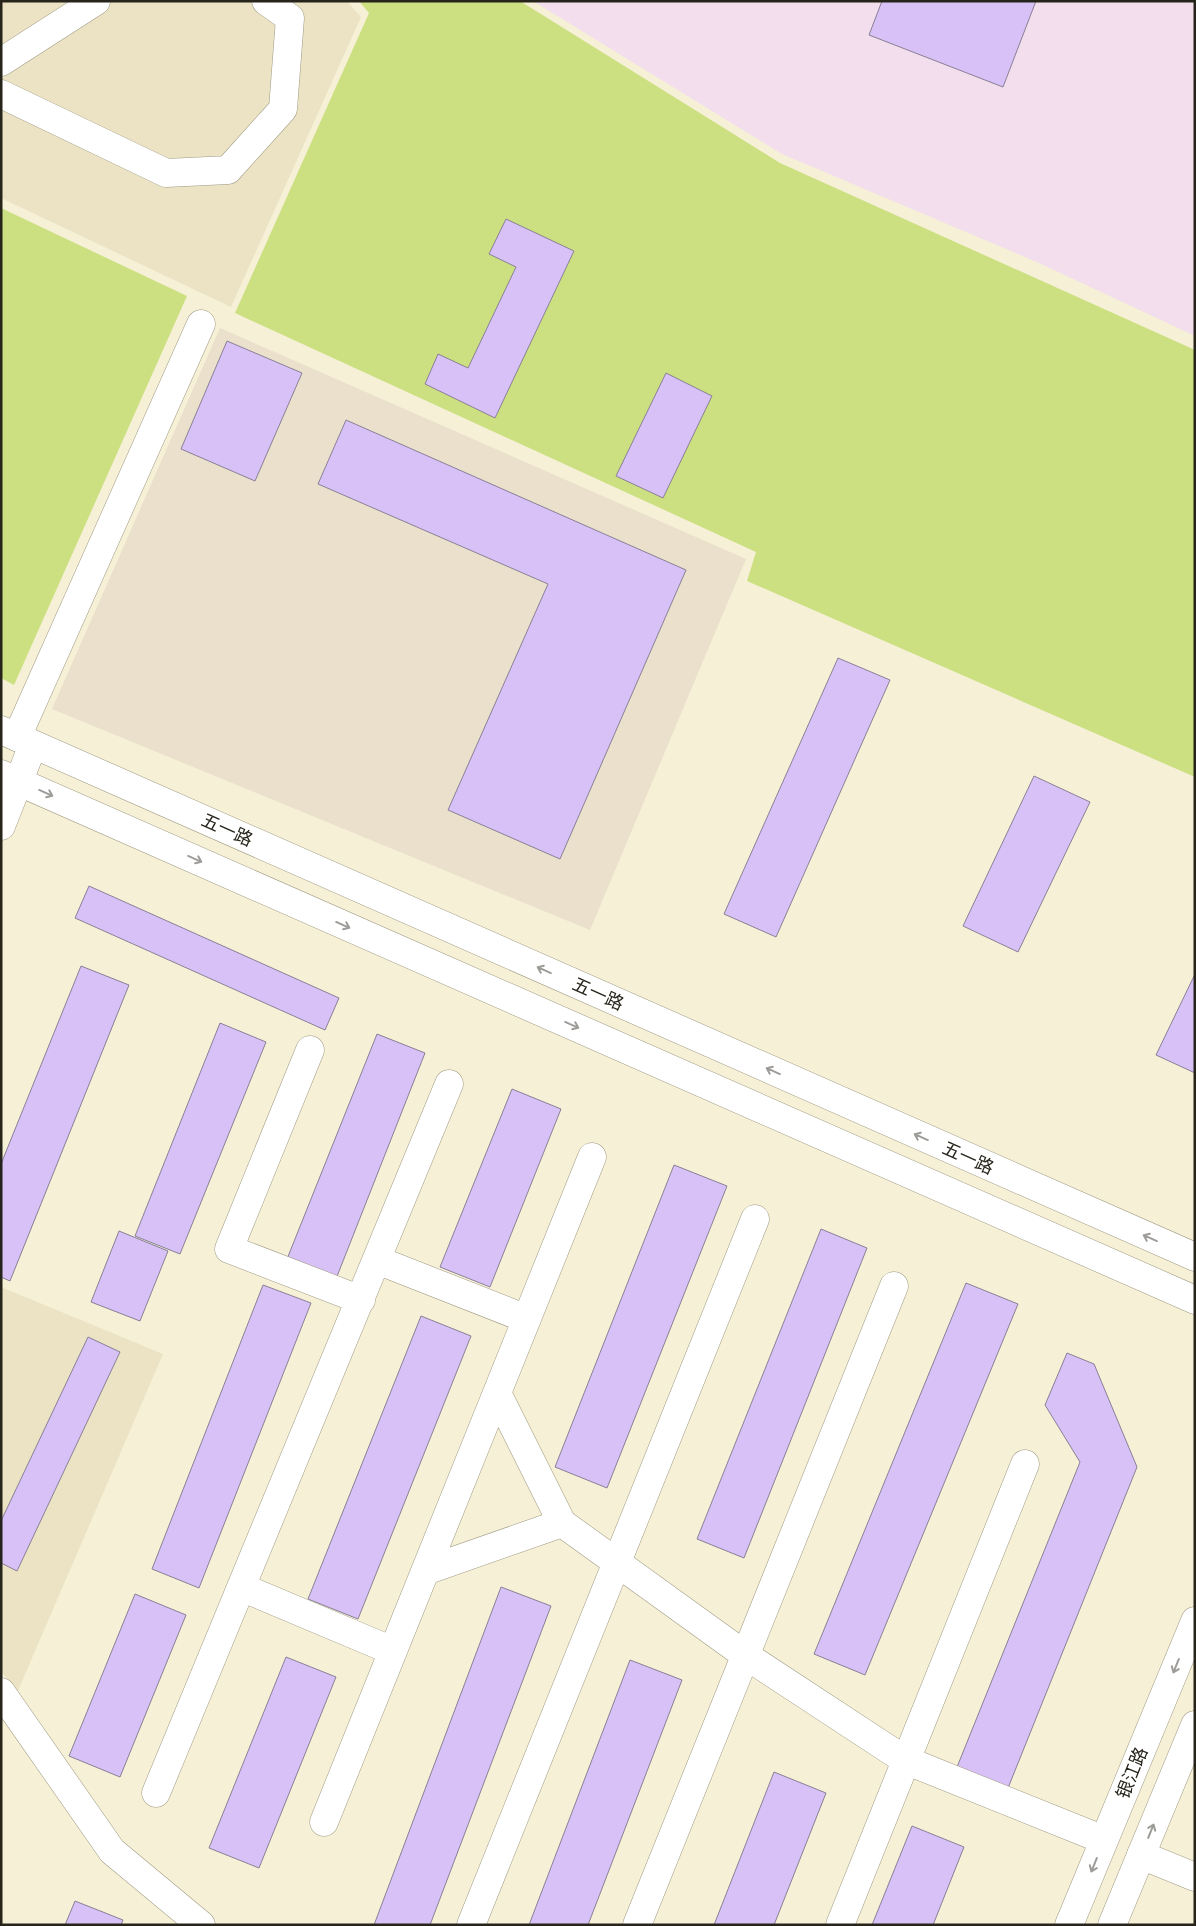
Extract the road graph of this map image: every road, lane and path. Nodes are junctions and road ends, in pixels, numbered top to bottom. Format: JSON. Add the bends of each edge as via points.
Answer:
{"nodes":[{"id":1,"x":96,"y":1,"type":"edge"},
{"id":2,"x":266,"y":1,"type":"edge"},
{"id":3,"x":1,"y":62,"type":"edge"},
{"id":4,"x":1,"y":94,"type":"edge"},
{"id":5,"x":201,"y":324,"type":"dead end"},
{"id":6,"x":17,"y":737,"type":"edge"},
{"id":7,"x":10,"y":778,"type":"edge"},
{"id":8,"x":1,"y":826,"type":"edge"},
{"id":9,"x":310,"y":1050,"type":"dead end"},
{"id":10,"x":449,"y":1084,"type":"dead end"},
{"id":11,"x":592,"y":1156,"type":"dead end"},
{"id":12,"x":755,"y":1219,"type":"dead end"},
{"id":13,"x":1195,"y":1257,"type":"edge"},
{"id":14,"x":377,"y":1260,"type":"junction"},
{"id":15,"x":894,"y":1286,"type":"dead end"},
{"id":16,"x":361,"y":1300,"type":"junction"},
{"id":17,"x":1195,"y":1300,"type":"edge"},
{"id":18,"x":527,"y":1319,"type":"junction"},
{"id":19,"x":497,"y":1394,"type":"junction"},
{"id":20,"x":1024,"y":1464,"type":"dead end"},
{"id":21,"x":562,"y":1523,"type":"junction"},
{"id":22,"x":616,"y":1563,"type":"junction"},
{"id":23,"x":425,"y":1571,"type":"junction"},
{"id":24,"x":241,"y":1587,"type":"junction"},
{"id":25,"x":1195,"y":1622,"type":"edge"},
{"id":26,"x":393,"y":1651,"type":"junction"},
{"id":27,"x":745,"y":1655,"type":"junction"},
{"id":28,"x":1,"y":1692,"type":"edge"},
{"id":29,"x":1195,"y":1725,"type":"edge"},
{"id":30,"x":905,"y":1760,"type":"junction"},
{"id":31,"x":156,"y":1792,"type":"dead end"},
{"id":32,"x":324,"y":1822,"type":"dead end"},
{"id":33,"x":1104,"y":1840,"type":"junction"},
{"id":34,"x":1141,"y":1856,"type":"junction"},
{"id":35,"x":1195,"y":1877,"type":"edge"},
{"id":36,"x":201,"y":1925,"type":"edge"},
{"id":37,"x":471,"y":1925,"type":"edge"},
{"id":38,"x":637,"y":1925,"type":"edge"},
{"id":39,"x":840,"y":1925,"type":"edge"},
{"id":40,"x":1069,"y":1925,"type":"edge"},
{"id":41,"x":1112,"y":1925,"type":"edge"}],
"edges":[{"from":1,"to":3,"type":"street"},
{"from":2,"to":4,"type":"street","via":[[290,18],[283,109],[228,170],[166,174]]},
{"from":5,"to":6,"type":"street"},
{"from":6,"to":7,"type":"street"},
{"from":13,"to":6,"type":"street","name":"五一路","one_way":true},
{"from":7,"to":8,"type":"street"},
{"from":7,"to":17,"type":"street","one_way":true},
{"from":9,"to":16,"type":"street","via":[[229,1249]]},
{"from":10,"to":14,"type":"street"},
{"from":11,"to":18,"type":"street"},
{"from":12,"to":22,"type":"street"},
{"from":14,"to":16,"type":"street"},
{"from":14,"to":18,"type":"street"},
{"from":15,"to":27,"type":"street"},
{"from":16,"to":24,"type":"street"},
{"from":18,"to":19,"type":"street"},
{"from":19,"to":21,"type":"street"},
{"from":19,"to":23,"type":"street"},
{"from":20,"to":30,"type":"street"},
{"from":21,"to":22,"type":"street"},
{"from":21,"to":23,"type":"street"},
{"from":22,"to":27,"type":"street"},
{"from":22,"to":37,"type":"street"},
{"from":23,"to":26,"type":"street"},
{"from":24,"to":26,"type":"street"},
{"from":24,"to":31,"type":"street"},
{"from":25,"to":33,"type":"street","name":"银江路","one_way":true},
{"from":26,"to":32,"type":"street"},
{"from":27,"to":30,"type":"street"},
{"from":27,"to":38,"type":"street"},
{"from":28,"to":36,"type":"street","via":[[112,1851]]},
{"from":34,"to":29,"type":"street","one_way":true},
{"from":30,"to":33,"type":"street"},
{"from":30,"to":39,"type":"street"},
{"from":33,"to":34,"type":"street"},
{"from":33,"to":40,"type":"street","name":"银江路","one_way":true},
{"from":34,"to":35,"type":"street"},
{"from":34,"to":41,"type":"street"}]}
